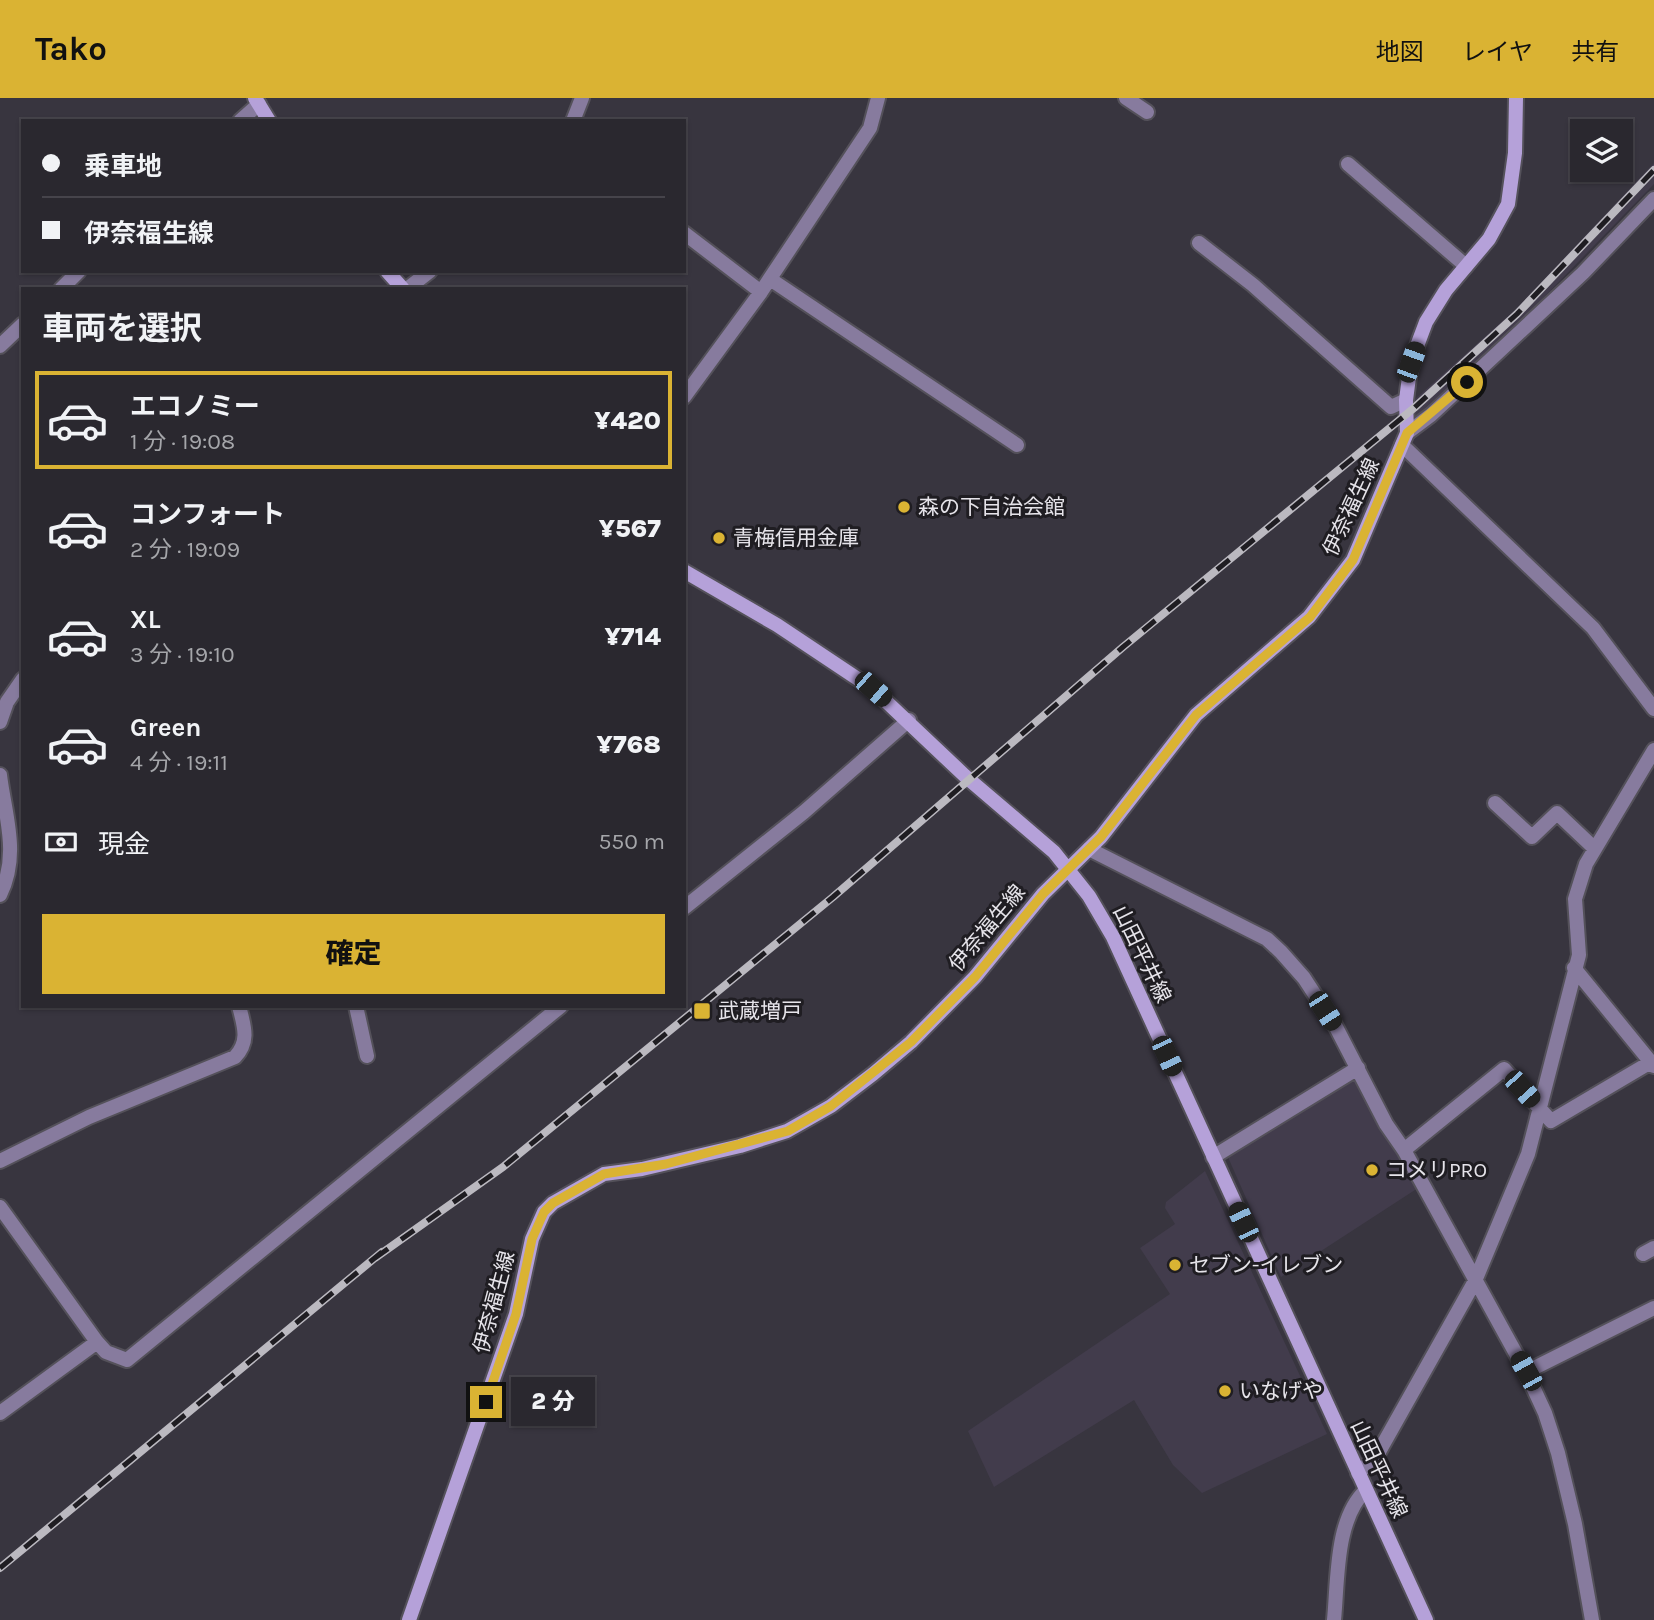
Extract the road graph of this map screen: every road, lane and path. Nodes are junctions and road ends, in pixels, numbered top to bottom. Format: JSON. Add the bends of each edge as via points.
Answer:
{"nodes":[{"id":1,"x":582,"y":98,"type":"edge"},
{"id":2,"x":878,"y":98,"type":"edge"},
{"id":3,"x":1126,"y":98,"type":"edge"},
{"id":4,"x":1516,"y":98,"type":"edge"},
{"id":5,"x":257,"y":101,"type":"edge"},
{"id":6,"x":1147,"y":112,"type":"dead end"},
{"id":7,"x":242,"y":119,"type":"edge"},
{"id":8,"x":268,"y":119,"type":"edge"},
{"id":9,"x":574,"y":119,"type":"edge"},
{"id":10,"x":1348,"y":164,"type":"dead end"},
{"id":11,"x":1654,"y":200,"type":"edge"},
{"id":12,"x":686,"y":235,"type":"edge"},
{"id":13,"x":1199,"y":243,"type":"dead end"},
{"id":14,"x":1466,"y":266,"type":"junction"},
{"id":15,"x":77,"y":273,"type":"edge"},
{"id":16,"x":389,"y":273,"type":"edge"},
{"id":17,"x":427,"y":273,"type":"edge"},
{"id":18,"x":770,"y":279,"type":"junction"},
{"id":19,"x":63,"y":287,"type":"edge"},
{"id":20,"x":403,"y":287,"type":"edge"},
{"id":21,"x":408,"y":287,"type":"edge"},
{"id":22,"x":761,"y":292,"type":"junction"},
{"id":23,"x":21,"y":326,"type":"edge"},
{"id":24,"x":0,"y":346,"type":"edge"},
{"id":25,"x":686,"y":394,"type":"edge"},
{"id":26,"x":1406,"y":400,"type":"junction"},
{"id":27,"x":1404,"y":439,"type":"junction"},
{"id":28,"x":1017,"y":444,"type":"dead end"},
{"id":29,"x":686,"y":572,"type":"edge"},
{"id":30,"x":21,"y":682,"type":"edge"},
{"id":31,"x":1654,"y":709,"type":"edge"},
{"id":32,"x":909,"y":719,"type":"junction"},
{"id":33,"x":0,"y":722,"type":"edge"},
{"id":34,"x":1654,"y":750,"type":"edge"},
{"id":35,"x":0,"y":775,"type":"edge"},
{"id":36,"x":1495,"y":803,"type":"dead end"},
{"id":37,"x":1594,"y":848,"type":"junction"},
{"id":38,"x":1089,"y":849,"type":"junction"},
{"id":39,"x":1069,"y":869,"type":"junction"},
{"id":40,"x":0,"y":895,"type":"edge"},
{"id":41,"x":686,"y":906,"type":"edge"},
{"id":42,"x":1574,"y":968,"type":"junction"},
{"id":43,"x":239,"y":1008,"type":"edge"},
{"id":44,"x":356,"y":1008,"type":"edge"},
{"id":45,"x":559,"y":1008,"type":"edge"},
{"id":46,"x":367,"y":1056,"type":"dead end"},
{"id":47,"x":1652,"y":1064,"type":"edge"},
{"id":48,"x":1358,"y":1069,"type":"junction"},
{"id":49,"x":1541,"y":1110,"type":"junction"},
{"id":50,"x":1404,"y":1150,"type":"junction"},
{"id":51,"x":1213,"y":1157,"type":"junction"},
{"id":52,"x":0,"y":1161,"type":"edge"},
{"id":53,"x":0,"y":1207,"type":"edge"},
{"id":54,"x":1475,"y":1281,"type":"junction"},
{"id":55,"x":1654,"y":1308,"type":"edge"},
{"id":56,"x":97,"y":1342,"type":"junction"},
{"id":57,"x":1526,"y":1371,"type":"junction"},
{"id":58,"x":0,"y":1413,"type":"edge"},
{"id":59,"x":1358,"y":1473,"type":"junction"},
{"id":60,"x":1366,"y":1490,"type":"junction"},
{"id":61,"x":409,"y":1620,"type":"edge"},
{"id":62,"x":1334,"y":1620,"type":"edge"},
{"id":63,"x":1426,"y":1620,"type":"edge"},
{"id":64,"x":1592,"y":1620,"type":"edge"}],
"edges":[{"from":1,"to":9,"type":"street"},
{"from":2,"to":18,"type":"street","via":[[870,128]]},
{"from":3,"to":6,"type":"street"},
{"from":4,"to":14,"type":"main road","name":"伊奈福生線","via":[[1508,204],[1489,239]]},
{"from":5,"to":7,"type":"street"},
{"from":5,"to":8,"type":"main road"},
{"from":10,"to":14,"type":"street"},
{"from":11,"to":27,"type":"street"},
{"from":12,"to":22,"type":"street"},
{"from":13,"to":26,"type":"street","via":[[1391,407]]},
{"from":14,"to":26,"type":"main road","name":"伊奈福生線","via":[[1426,322],[1411,362]]},
{"from":15,"to":19,"type":"street"},
{"from":16,"to":20,"type":"main road"},
{"from":17,"to":21,"type":"street"},
{"from":18,"to":22,"type":"street"},
{"from":18,"to":28,"type":"street"},
{"from":22,"to":25,"type":"street"},
{"from":23,"to":24,"type":"street"},
{"from":26,"to":27,"type":"main road","name":"伊奈福生線"},
{"from":27,"to":31,"type":"street","via":[[1593,628]]},
{"from":27,"to":38,"type":"main road","name":"伊奈福生線","via":[[1353,560],[1310,617],[1196,715]]},
{"from":29,"to":32,"type":"main road","name":"山田平井線","via":[[853,674]]},
{"from":30,"to":33,"type":"street"},
{"from":32,"to":39,"type":"main road","name":"山田平井線"},
{"from":32,"to":41,"type":"street"},
{"from":34,"to":37,"type":"street"},
{"from":35,"to":40,"type":"street","via":[[12,832]]},
{"from":36,"to":37,"type":"street","via":[[1532,837],[1557,813]]},
{"from":37,"to":42,"type":"street","via":[[1575,899],[1579,955]]},
{"from":38,"to":39,"type":"main road","name":"伊奈福生線"},
{"from":38,"to":48,"type":"street","via":[[1267,939],[1304,978]]},
{"from":39,"to":51,"type":"main road","name":"山田平井線","via":[[1113,937]]},
{"from":39,"to":61,"type":"main road","name":"伊奈福生線","via":[[911,1042],[831,1106],[788,1131],[740,1146],[594,1177],[544,1212],[532,1239],[516,1314]]},
{"from":42,"to":47,"type":"street"},
{"from":42,"to":49,"type":"street"},
{"from":43,"to":52,"type":"street","via":[[246,1037],[235,1057],[89,1117]]},
{"from":44,"to":46,"type":"street"},
{"from":45,"to":56,"type":"street","via":[[127,1360],[106,1352]]},
{"from":47,"to":49,"type":"street","via":[[1551,1121]]},
{"from":48,"to":50,"type":"street"},
{"from":48,"to":51,"type":"street"},
{"from":49,"to":50,"type":"street","via":[[1504,1069]]},
{"from":49,"to":54,"type":"street","via":[[1528,1154]]},
{"from":50,"to":54,"type":"street"},
{"from":51,"to":59,"type":"main road","name":"山田平井線"},
{"from":53,"to":56,"type":"street"},
{"from":54,"to":57,"type":"street"},
{"from":54,"to":59,"type":"street","via":[[1376,1457]]},
{"from":55,"to":57,"type":"street"},
{"from":56,"to":58,"type":"street"},
{"from":57,"to":64,"type":"street","via":[[1558,1453]]},
{"from":59,"to":60,"type":"main road","name":"山田平井線"},
{"from":60,"to":62,"type":"street","via":[[1354,1502],[1344,1534]]},
{"from":60,"to":63,"type":"main road","name":"山田平井線"}]}
